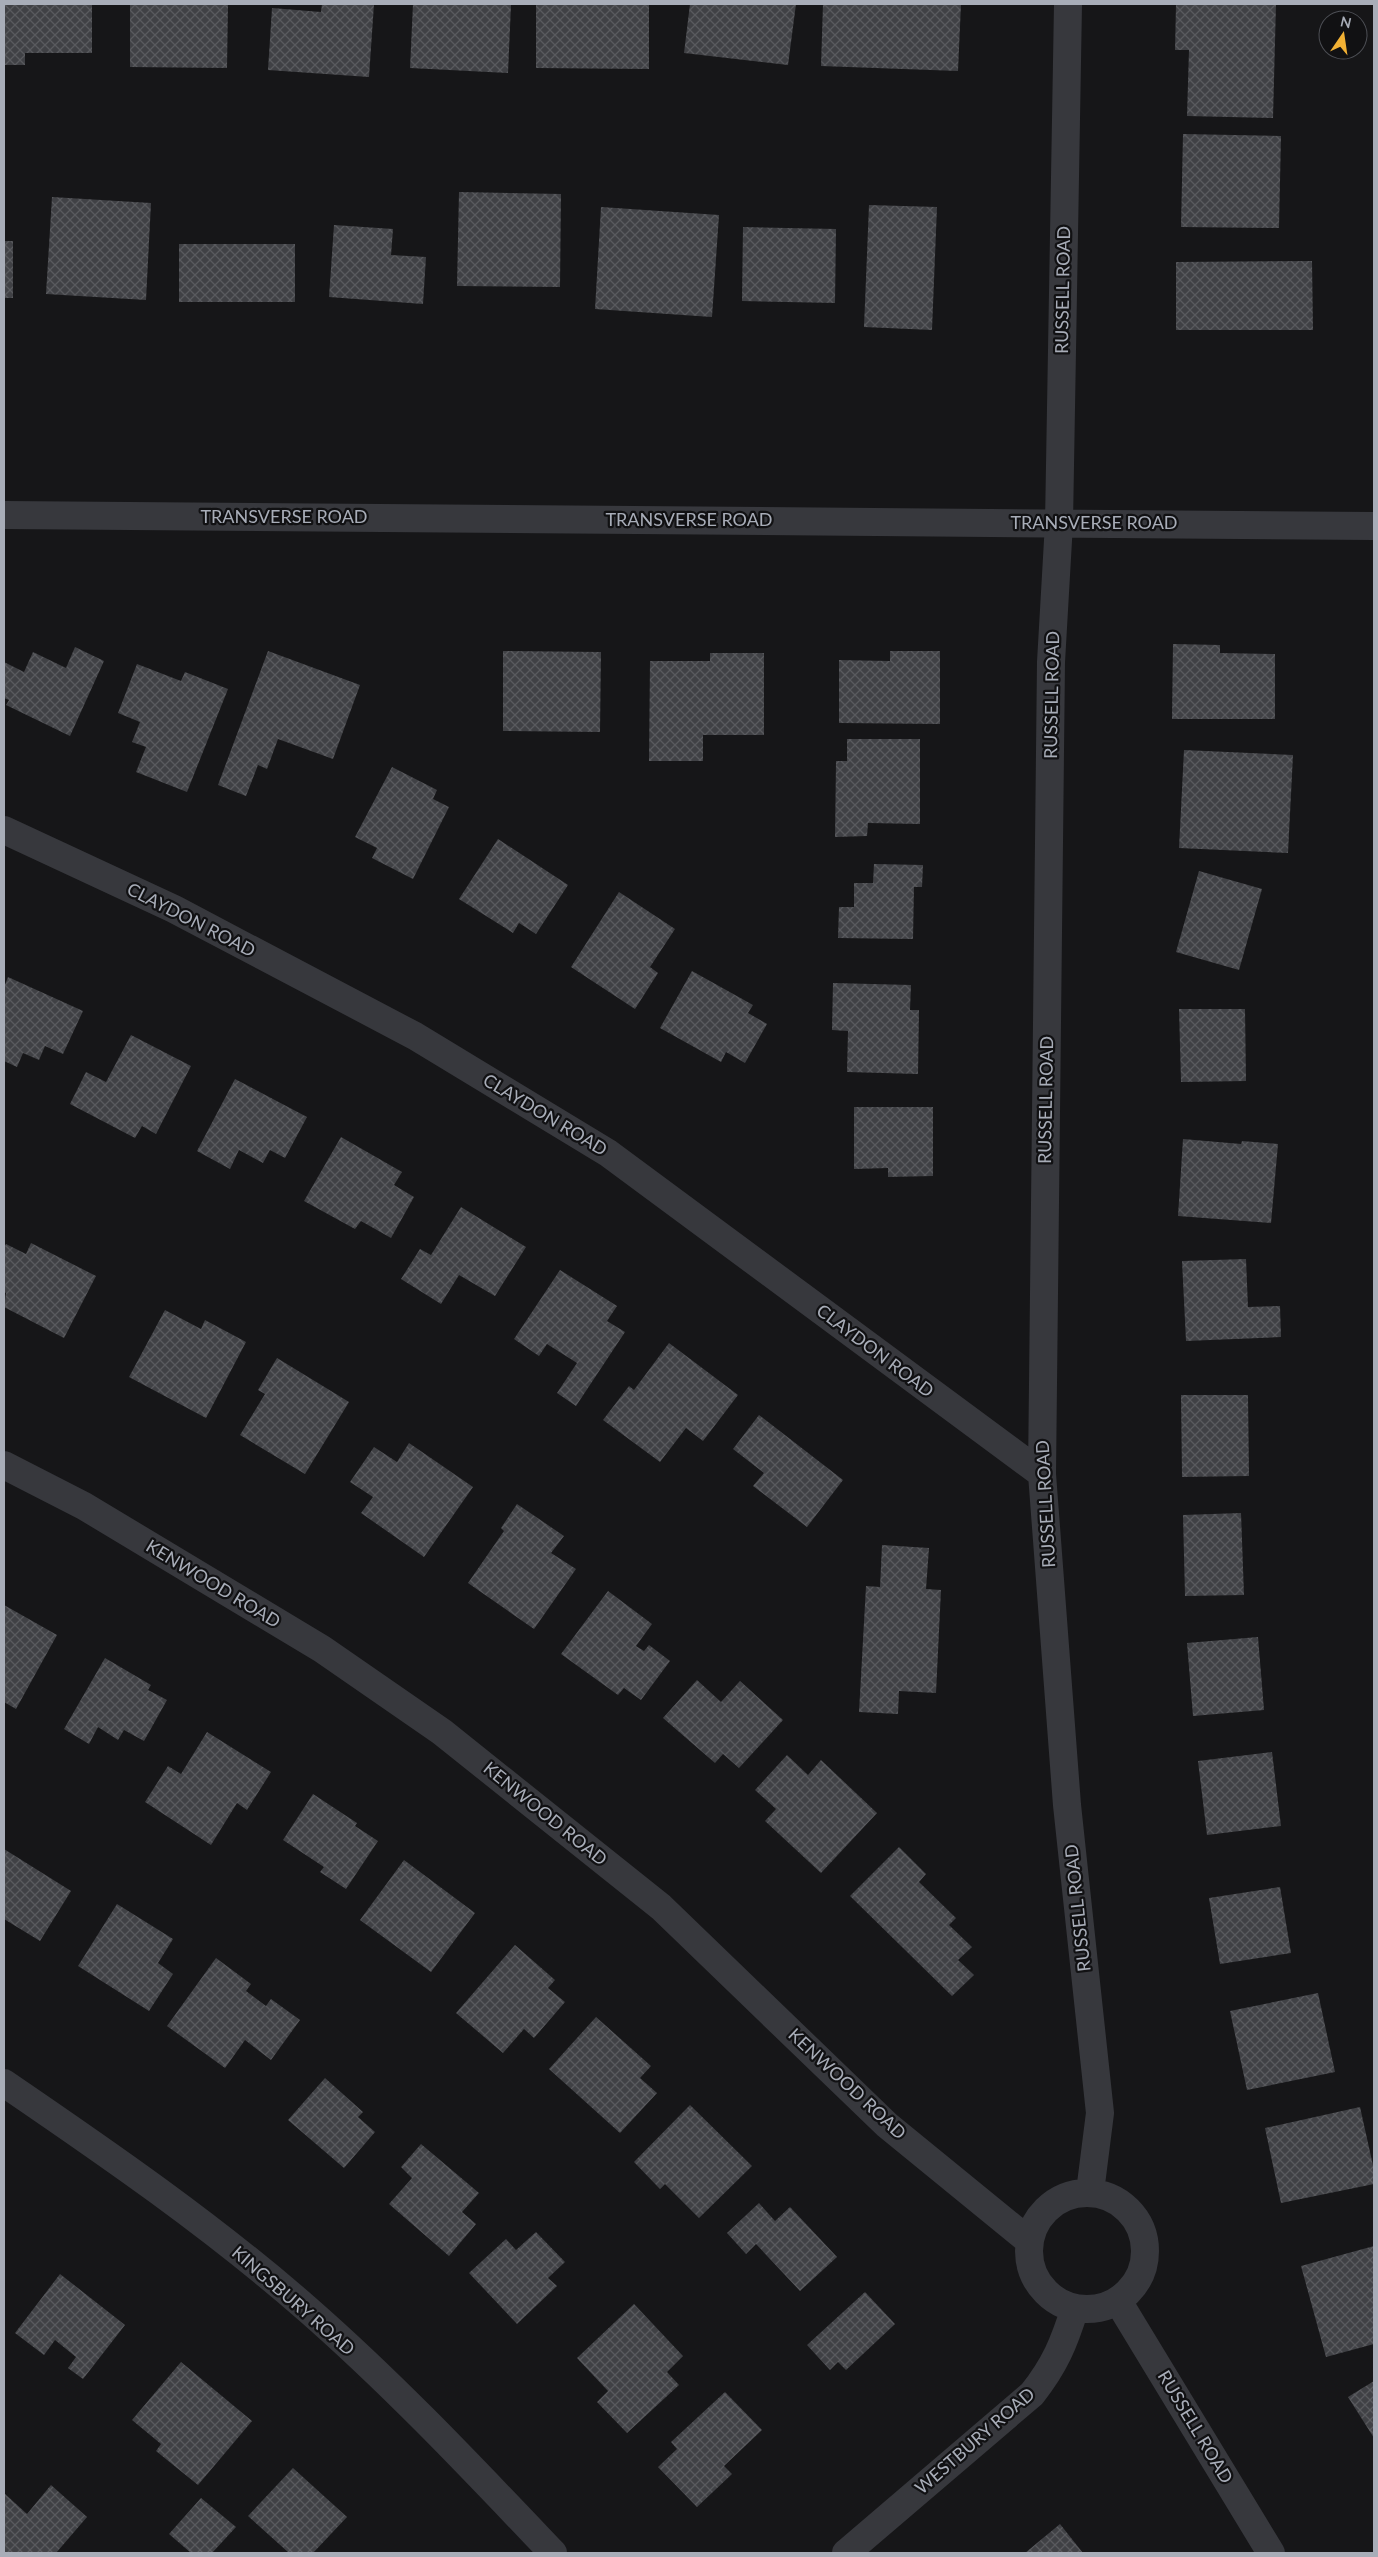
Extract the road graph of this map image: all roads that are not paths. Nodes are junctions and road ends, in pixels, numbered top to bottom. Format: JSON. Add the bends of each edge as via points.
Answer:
{"nodes":[{"id":1,"x":1068,"y":4,"type":"edge"},
{"id":2,"x":4,"y":515,"type":"edge"},
{"id":3,"x":1059,"y":523,"type":"junction"},
{"id":4,"x":1374,"y":526,"type":"edge"},
{"id":5,"x":4,"y":830,"type":"edge"},
{"id":6,"x":4,"y":1465,"type":"edge"},
{"id":7,"x":1042,"y":1474,"type":"junction"},
{"id":8,"x":4,"y":2083,"type":"edge"},
{"id":9,"x":1090,"y":2192,"type":"junction"},
{"id":10,"x":1029,"y":2241,"type":"junction"},
{"id":11,"x":1118,"y":2301,"type":"junction"},
{"id":12,"x":1075,"y":2308,"type":"junction"},
{"id":13,"x":553,"y":2553,"type":"edge"},
{"id":14,"x":846,"y":2553,"type":"edge"},
{"id":15,"x":1271,"y":2553,"type":"edge"}],
"edges":[{"from":1,"to":3,"type":"street","name":"RUSSELL ROAD"},
{"from":2,"to":3,"type":"street","name":"TRANSVERSE ROAD"},
{"from":3,"to":4,"type":"street","name":"TRANSVERSE ROAD"},
{"from":3,"to":7,"type":"street","name":"RUSSELL ROAD","via":[[1051,662]]},
{"from":5,"to":7,"type":"street","name":"CLAYDON ROAD","via":[[174,909],[415,1036],[608,1153]]},
{"from":6,"to":10,"type":"street","name":"KENWOOD ROAD","via":[[84,1506],[313,1644],[442,1732],[662,1907],[887,2125]]},
{"from":7,"to":9,"type":"street","name":"RUSSELL ROAD","via":[[1067,1805],[1100,2113]]},
{"from":8,"to":13,"type":"street","name":"KINGSBURY ROAD","via":[[149,2182],[306,2308],[431,2425]]},
{"from":9,"to":10,"type":"street","via":[[1058,2200],[1044,2211],[1034,2224]]},
{"from":9,"to":11,"type":"street","via":[[1108,2196],[1124,2206],[1136,2219],[1144,2236],[1146,2254],[1142,2273]]},
{"from":10,"to":12,"type":"street","via":[[1034,2276],[1044,2291]]},
{"from":11,"to":12,"type":"street","via":[[1090,2310]]},
{"from":11,"to":15,"type":"street","name":"RUSSELL ROAD"},
{"from":12,"to":14,"type":"street","name":"WESTBURY ROAD","via":[[1051,2369],[1032,2394]]}]}
